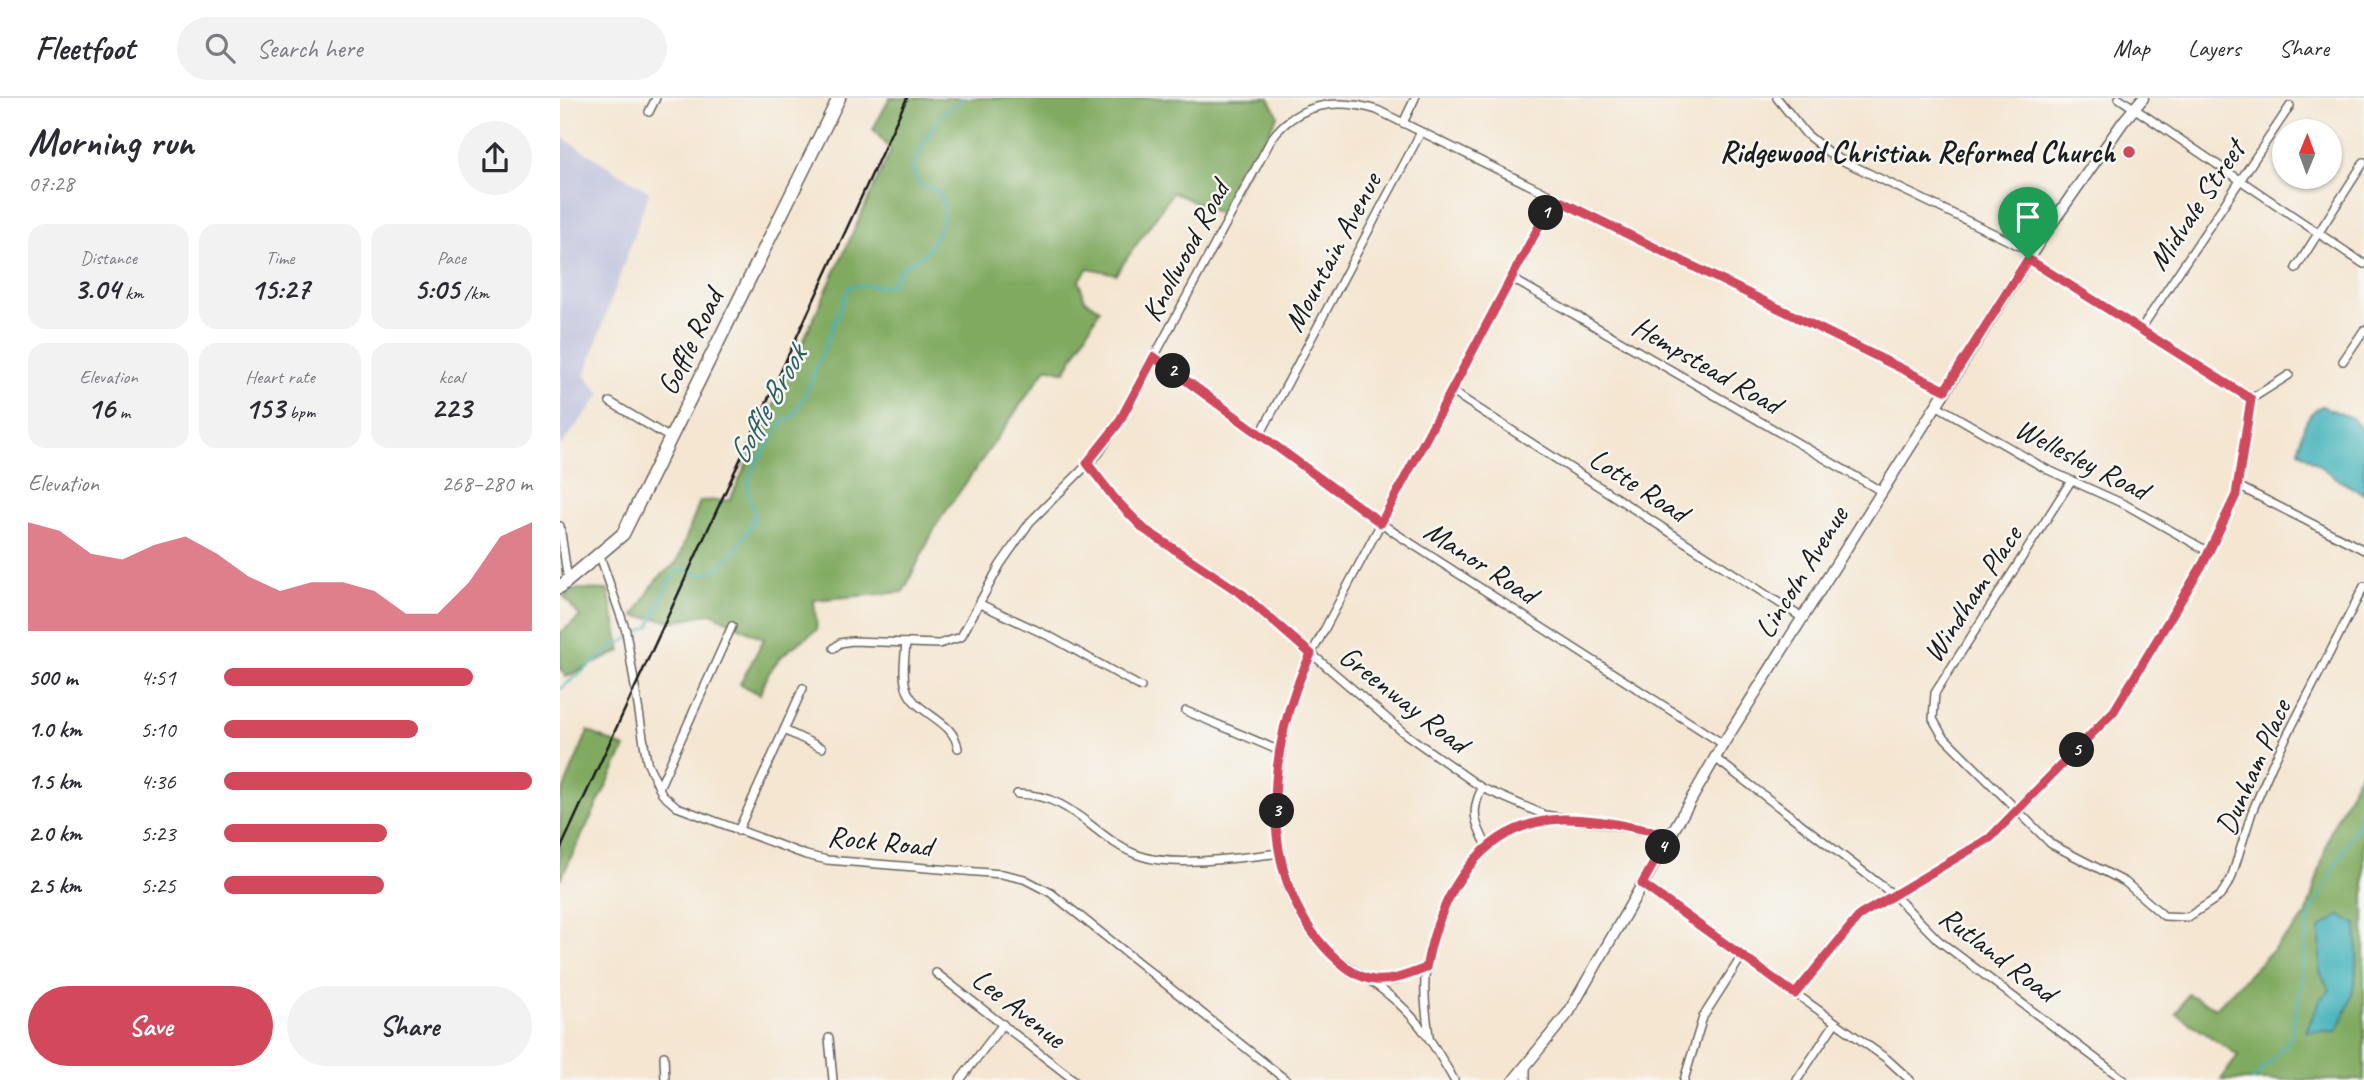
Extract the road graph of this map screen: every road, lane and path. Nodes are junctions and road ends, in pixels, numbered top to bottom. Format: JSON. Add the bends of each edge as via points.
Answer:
{"nodes":[{"id":1,"x":656,"y":98,"type":"edge"},
{"id":2,"x":839,"y":98,"type":"edge"},
{"id":3,"x":1415,"y":98,"type":"edge"},
{"id":4,"x":1777,"y":98,"type":"edge"},
{"id":5,"x":2119,"y":98,"type":"edge"},
{"id":6,"x":2143,"y":98,"type":"edge"},
{"id":7,"x":2291,"y":106,"type":"dead end"},
{"id":8,"x":2133,"y":109,"type":"junction"},
{"id":9,"x":649,"y":112,"type":"dead end"},
{"id":10,"x":1403,"y":123,"type":"junction"},
{"id":11,"x":1421,"y":132,"type":"junction"},
{"id":12,"x":2364,"y":162,"type":"edge"},
{"id":13,"x":2240,"y":181,"type":"junction"},
{"id":14,"x":1554,"y":198,"type":"junction"},
{"id":15,"x":2317,"y":233,"type":"junction"},
{"id":16,"x":2030,"y":256,"type":"junction"},
{"id":17,"x":2364,"y":264,"type":"edge"},
{"id":18,"x":2296,"y":268,"type":"dead end"},
{"id":19,"x":1511,"y":278,"type":"junction"},
{"id":20,"x":2140,"y":330,"type":"junction"},
{"id":21,"x":2364,"y":330,"type":"edge"},
{"id":22,"x":1154,"y":357,"type":"junction"},
{"id":23,"x":2343,"y":361,"type":"dead end"},
{"id":24,"x":2288,"y":375,"type":"dead end"},
{"id":25,"x":1945,"y":390,"type":"junction"},
{"id":26,"x":1451,"y":391,"type":"junction"},
{"id":27,"x":2251,"y":399,"type":"junction"},
{"id":28,"x":610,"y":402,"type":"dead end"},
{"id":29,"x":1936,"y":405,"type":"junction"},
{"id":30,"x":1260,"y":435,"type":"junction"},
{"id":31,"x":671,"y":439,"type":"junction"},
{"id":32,"x":1087,"y":463,"type":"junction"},
{"id":33,"x":2071,"y":481,"type":"junction"},
{"id":34,"x":2238,"y":486,"type":"junction"},
{"id":35,"x":1881,"y":491,"type":"junction"},
{"id":36,"x":1381,"y":523,"type":"junction"},
{"id":37,"x":560,"y":526,"type":"edge"},
{"id":38,"x":2364,"y":550,"type":"edge"},
{"id":39,"x":2209,"y":552,"type":"junction"},
{"id":40,"x":600,"y":556,"type":"junction"},
{"id":41,"x":564,"y":584,"type":"edge"},
{"id":42,"x":2364,"y":586,"type":"edge"},
{"id":43,"x":980,"y":604,"type":"junction"},
{"id":44,"x":1801,"y":617,"type":"junction"},
{"id":45,"x":732,"y":626,"type":"dead end"},
{"id":46,"x":906,"y":643,"type":"junction"},
{"id":47,"x":834,"y":648,"type":"dead end"},
{"id":48,"x":1311,"y":654,"type":"junction"},
{"id":49,"x":1142,"y":687,"type":"dead end"},
{"id":50,"x":803,"y":688,"type":"dead end"},
{"id":51,"x":1186,"y":711,"type":"dead end"},
{"id":52,"x":784,"y":730,"type":"junction"},
{"id":53,"x":1723,"y":744,"type":"junction"},
{"id":54,"x":822,"y":748,"type":"dead end"},
{"id":55,"x":958,"y":748,"type":"dead end"},
{"id":56,"x":1280,"y":751,"type":"junction"},
{"id":57,"x":1715,"y":758,"type":"junction"},
{"id":58,"x":659,"y":788,"type":"junction"},
{"id":59,"x":1482,"y":788,"type":"junction"},
{"id":60,"x":1017,"y":794,"type":"dead end"},
{"id":61,"x":2017,"y":813,"type":"junction"},
{"id":62,"x":1567,"y":819,"type":"junction"},
{"id":63,"x":738,"y":831,"type":"junction"},
{"id":64,"x":1670,"y":834,"type":"junction"},
{"id":65,"x":1487,"y":846,"type":"junction"},
{"id":66,"x":1281,"y":853,"type":"junction"},
{"id":67,"x":1642,"y":884,"type":"junction"},
{"id":68,"x":1895,"y":896,"type":"junction"},
{"id":69,"x":1742,"y":956,"type":"junction"},
{"id":70,"x":1426,"y":968,"type":"junction"},
{"id":71,"x":936,"y":973,"type":"dead end"},
{"id":72,"x":1373,"y":982,"type":"junction"},
{"id":73,"x":1795,"y":994,"type":"junction"},
{"id":74,"x":1835,"y":1023,"type":"junction"},
{"id":75,"x":1003,"y":1024,"type":"junction"},
{"id":76,"x":1429,"y":1037,"type":"junction"},
{"id":77,"x":829,"y":1038,"type":"dead end"},
{"id":78,"x":663,"y":1056,"type":"dead end"},
{"id":79,"x":1526,"y":1066,"type":"junction"},
{"id":80,"x":666,"y":1080,"type":"edge"},
{"id":81,"x":833,"y":1080,"type":"edge"},
{"id":82,"x":960,"y":1080,"type":"edge"},
{"id":83,"x":1074,"y":1080,"type":"edge"},
{"id":84,"x":1286,"y":1080,"type":"edge"},
{"id":85,"x":1454,"y":1080,"type":"edge"},
{"id":86,"x":1514,"y":1080,"type":"edge"},
{"id":87,"x":1526,"y":1080,"type":"edge"},
{"id":88,"x":1685,"y":1080,"type":"edge"},
{"id":89,"x":1797,"y":1080,"type":"edge"},
{"id":90,"x":1910,"y":1080,"type":"edge"},
{"id":91,"x":2124,"y":1080,"type":"edge"}],
"edges":[{"from":1,"to":9,"type":"street"},
{"from":2,"to":31,"type":"main road","name":"Goffle Road"},
{"from":3,"to":10,"type":"street"},
{"from":4,"to":16,"type":"street","via":[[1806,134],[1833,156]]},
{"from":5,"to":8,"type":"street"},
{"from":6,"to":8,"type":"main road","name":"Lincoln Avenue"},
{"from":7,"to":13,"type":"street","name":"Midvale Street"},
{"from":8,"to":13,"type":"street"},
{"from":8,"to":16,"type":"main road","name":"Lincoln Avenue"},
{"from":10,"to":11,"type":"street"},
{"from":10,"to":22,"type":"street","name":"Knollwood Road","via":[[1365,105],[1336,100],[1313,105],[1285,123],[1272,138]]},
{"from":11,"to":14,"type":"street"},
{"from":11,"to":30,"type":"street","name":"Mountain Avenue"},
{"from":12,"to":15,"type":"street"},
{"from":13,"to":15,"type":"street"},
{"from":13,"to":20,"type":"street","name":"Midvale Street"},
{"from":14,"to":19,"type":"street"},
{"from":14,"to":25,"type":"street"},
{"from":15,"to":17,"type":"street"},
{"from":15,"to":18,"type":"street"},
{"from":16,"to":20,"type":"street"},
{"from":16,"to":25,"type":"main road","name":"Lincoln Avenue"},
{"from":19,"to":26,"type":"street"},
{"from":19,"to":35,"type":"street","name":"Hempstead Road"},
{"from":20,"to":27,"type":"street"},
{"from":21,"to":23,"type":"street"},
{"from":22,"to":30,"type":"street","name":"Manor Road"},
{"from":22,"to":32,"type":"street","name":"Knollwood Road","via":[[1112,433]]},
{"from":24,"to":27,"type":"street"},
{"from":25,"to":29,"type":"main road","name":"Lincoln Avenue"},
{"from":26,"to":36,"type":"street"},
{"from":26,"to":44,"type":"street","name":"Lotte Road"},
{"from":27,"to":34,"type":"street"},
{"from":28,"to":31,"type":"street"},
{"from":29,"to":33,"type":"street","name":"Wellesley Road"},
{"from":29,"to":35,"type":"main road","name":"Lincoln Avenue"},
{"from":30,"to":36,"type":"street","name":"Manor Road"},
{"from":31,"to":40,"type":"main road","name":"Goffle Road","via":[[623,534]]},
{"from":32,"to":43,"type":"street","name":"Knollwood Road","via":[[1030,522]]},
{"from":32,"to":48,"type":"street","name":"Greenway Road","via":[[1144,529],[1242,594]]},
{"from":33,"to":39,"type":"street","name":"Wellesley Road","via":[[2126,505]]},
{"from":33,"to":61,"type":"street","name":"Windham Place","via":[[1935,693],[1933,719],[1942,735]]},
{"from":34,"to":38,"type":"street"},
{"from":34,"to":39,"type":"street"},
{"from":35,"to":44,"type":"main road","name":"Lincoln Avenue"},
{"from":36,"to":48,"type":"street"},
{"from":36,"to":53,"type":"street","name":"Manor Road"},
{"from":37,"to":41,"type":"street"},
{"from":39,"to":61,"type":"street","via":[[2114,711]]},
{"from":40,"to":41,"type":"main road","name":"Goffle Road"},
{"from":40,"to":58,"type":"street","name":"Rock Road","via":[[622,614],[647,762]]},
{"from":42,"to":61,"type":"street","name":"Dunham Place","via":[[2272,765],[2226,889],[2214,901],[2188,918],[2172,919],[2151,908],[2125,882],[2051,844]]},
{"from":43,"to":46,"type":"street","name":"Knollwood Road","via":[[958,640]]},
{"from":43,"to":49,"type":"street"},
{"from":44,"to":53,"type":"main road","name":"Lincoln Avenue"},
{"from":45,"to":58,"type":"street"},
{"from":46,"to":47,"type":"street","name":"Knollwood Road","via":[[852,641]]},
{"from":46,"to":55,"type":"street","via":[[907,690],[949,729]]},
{"from":48,"to":56,"type":"street","via":[[1292,699]]},
{"from":48,"to":59,"type":"street","name":"Greenway Road","via":[[1418,744]]},
{"from":50,"to":52,"type":"street"},
{"from":51,"to":56,"type":"street"},
{"from":52,"to":54,"type":"street"},
{"from":52,"to":63,"type":"street"},
{"from":53,"to":57,"type":"main road","name":"Lincoln Avenue"},
{"from":56,"to":66,"type":"street","via":[[1277,811]]},
{"from":57,"to":64,"type":"main road","name":"Lincoln Avenue"},
{"from":57,"to":68,"type":"street","name":"Rutland Road"},
{"from":58,"to":63,"type":"street","name":"Rock Road","via":[[685,812]]},
{"from":59,"to":62,"type":"street","name":"Greenway Road","via":[[1526,809]]},
{"from":59,"to":65,"type":"street","via":[[1473,805],[1473,819]]},
{"from":60,"to":66,"type":"street","via":[[1041,796],[1060,805],[1143,857],[1202,859]]},
{"from":61,"to":68,"type":"street","via":[[1990,838]]},
{"from":62,"to":64,"type":"street","name":"Greenway Road"},
{"from":62,"to":65,"type":"street","via":[[1520,827]]},
{"from":63,"to":84,"type":"street","name":"Rock Road","via":[[806,855],[845,863],[1002,874],[1032,883],[1051,893]]},
{"from":64,"to":67,"type":"main road","name":"Lincoln Avenue"},
{"from":65,"to":70,"type":"street","via":[[1468,867],[1450,899]]},
{"from":66,"to":72,"type":"street","via":[[1288,884],[1307,926],[1335,958]]},
{"from":67,"to":69,"type":"street"},
{"from":67,"to":79,"type":"main road","name":"Lincoln Avenue","via":[[1569,1012]]},
{"from":68,"to":73,"type":"street","via":[[1860,915]]},
{"from":68,"to":91,"type":"street","name":"Rutland Road","via":[[1938,940]]},
{"from":69,"to":73,"type":"street"},
{"from":69,"to":88,"type":"street","via":[[1703,1017]]},
{"from":70,"to":72,"type":"street"},
{"from":70,"to":76,"type":"street"},
{"from":71,"to":75,"type":"street","name":"Lee Avenue"},
{"from":72,"to":76,"type":"street"},
{"from":73,"to":74,"type":"street"},
{"from":74,"to":89,"type":"street"},
{"from":74,"to":90,"type":"street"},
{"from":75,"to":82,"type":"street"},
{"from":75,"to":83,"type":"street","name":"Lee Avenue"},
{"from":76,"to":85,"type":"street"},
{"from":77,"to":81,"type":"street"},
{"from":78,"to":80,"type":"street"},
{"from":79,"to":86,"type":"main road","name":"Lincoln Avenue"},
{"from":79,"to":87,"type":"street"}]}
